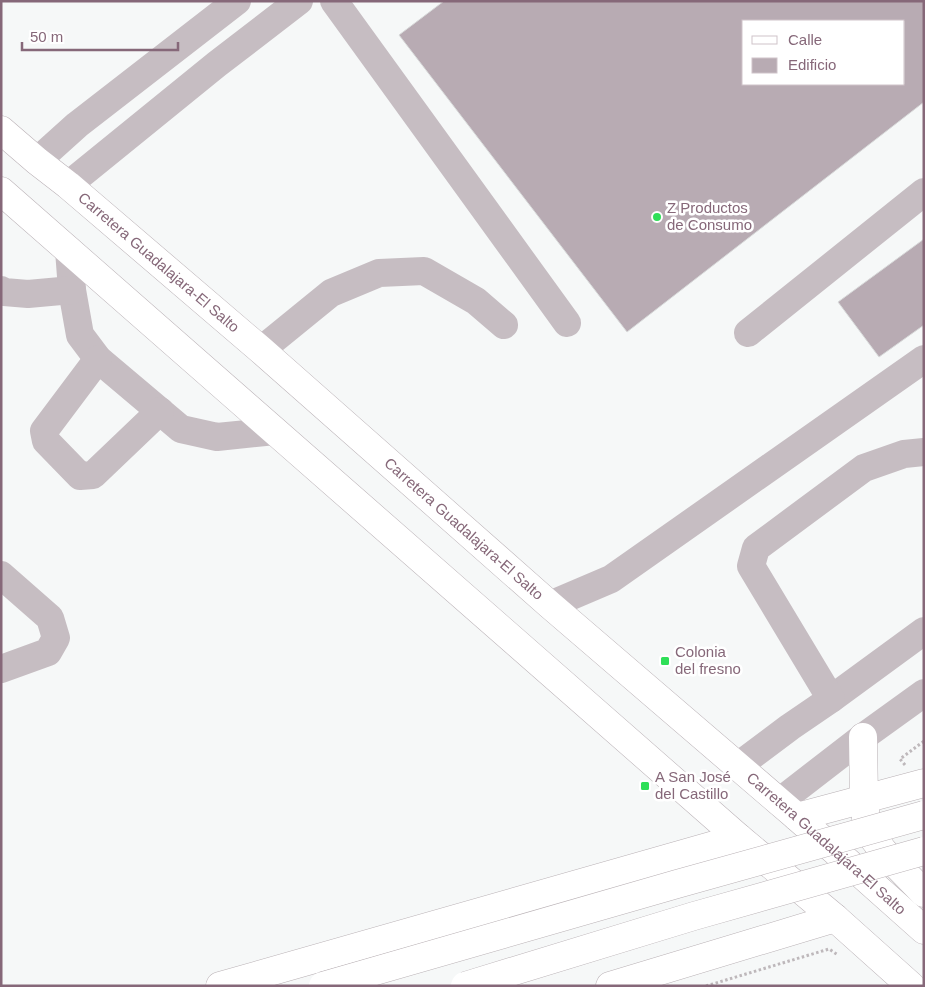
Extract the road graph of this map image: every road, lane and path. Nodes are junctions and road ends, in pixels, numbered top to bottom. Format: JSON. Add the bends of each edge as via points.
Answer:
{"nodes":[{"id":1,"x":237,"y":1,"type":"edge"},
{"id":2,"x":299,"y":1,"type":"edge"},
{"id":3,"x":334,"y":1,"type":"edge"},
{"id":4,"x":193,"y":35,"type":"junction"},
{"id":5,"x":217,"y":64,"type":"junction"},
{"id":6,"x":1,"y":130,"type":"edge"},
{"id":7,"x":37,"y":161,"type":"junction"},
{"id":8,"x":68,"y":185,"type":"junction"},
{"id":9,"x":924,"y":192,"type":"edge"},
{"id":10,"x":7,"y":203,"type":"edge"},
{"id":11,"x":68,"y":250,"type":"junction"},
{"id":12,"x":1,"y":290,"type":"edge"},
{"id":13,"x":72,"y":290,"type":"junction"},
{"id":14,"x":567,"y":323,"type":"dead end"},
{"id":15,"x":504,"y":325,"type":"dead end"},
{"id":16,"x":748,"y":333,"type":"dead end"},
{"id":17,"x":261,"y":350,"type":"junction"},
{"id":18,"x":98,"y":359,"type":"junction"},
{"id":19,"x":924,"y":359,"type":"edge"},
{"id":20,"x":160,"y":412,"type":"junction"},
{"id":21,"x":274,"y":431,"type":"junction"},
{"id":22,"x":924,"y":452,"type":"edge"},
{"id":23,"x":1,"y":575,"type":"edge"},
{"id":24,"x":550,"y":605,"type":"junction"},
{"id":25,"x":924,"y":631,"type":"edge"},
{"id":26,"x":1,"y":669,"type":"edge"},
{"id":27,"x":924,"y":692,"type":"edge"},
{"id":28,"x":831,"y":699,"type":"junction"},
{"id":29,"x":863,"y":737,"type":"junction"},
{"id":30,"x":924,"y":741,"type":"edge"},
{"id":31,"x":738,"y":766,"type":"junction"},
{"id":32,"x":915,"y":776,"type":"edge"},
{"id":33,"x":864,"y":800,"type":"junction"},
{"id":34,"x":788,"y":810,"type":"junction"},
{"id":35,"x":924,"y":815,"type":"edge"},
{"id":36,"x":739,"y":838,"type":"junction"},
{"id":37,"x":924,"y":850,"type":"edge"},
{"id":38,"x":924,"y":893,"type":"edge"},
{"id":39,"x":835,"y":918,"type":"junction"},
{"id":40,"x":924,"y":930,"type":"edge"},
{"id":41,"x":845,"y":961,"type":"dead end"},
{"id":42,"x":220,"y":986,"type":"edge"},
{"id":43,"x":323,"y":986,"type":"edge"},
{"id":44,"x":465,"y":986,"type":"edge"},
{"id":45,"x":610,"y":986,"type":"edge"},
{"id":46,"x":706,"y":986,"type":"edge"},
{"id":47,"x":911,"y":986,"type":"edge"}],
"edges":[{"from":1,"to":4,"type":"street"},
{"from":2,"to":5,"type":"street"},
{"from":3,"to":14,"type":"street"},
{"from":4,"to":5,"type":"street"},
{"from":4,"to":7,"type":"street","via":[[76,124]]},
{"from":5,"to":8,"type":"street"},
{"from":6,"to":7,"type":"main road","name":"Carretera Guadalajara-El Salto"},
{"from":7,"to":8,"type":"main road","name":"Carretera Guadalajara-El Salto"},
{"from":8,"to":17,"type":"main road","name":"Carretera Guadalajara-El Salto"},
{"from":9,"to":16,"type":"street"},
{"from":10,"to":11,"type":"main road"},
{"from":11,"to":13,"type":"street"},
{"from":11,"to":21,"type":"main road"},
{"from":12,"to":13,"type":"street","via":[[28,294]]},
{"from":13,"to":18,"type":"street","via":[[80,335]]},
{"from":15,"to":17,"type":"street","via":[[476,300],[424,271],[379,273],[331,293]]},
{"from":17,"to":24,"type":"main road","name":"Carretera Guadalajara-El Salto"},
{"from":18,"to":20,"type":"street"},
{"from":18,"to":20,"type":"street","via":[[44,431],[46,441],[80,476],[93,475]]},
{"from":19,"to":24,"type":"street","via":[[611,579]]},
{"from":20,"to":21,"type":"street","via":[[181,429],[217,437]]},
{"from":21,"to":36,"type":"main road"},
{"from":22,"to":28,"type":"street","via":[[904,454],[864,468],[756,548],[751,566]]},
{"from":23,"to":26,"type":"street","via":[[50,618],[56,638],[48,652]]},
{"from":24,"to":31,"type":"main road","name":"Carretera Guadalajara-El Salto"},
{"from":25,"to":28,"type":"street"},
{"from":27,"to":29,"type":"street"},
{"from":28,"to":31,"type":"street"},
{"from":29,"to":33,"type":"main road"},
{"from":29,"to":34,"type":"street"},
{"from":30,"to":32,"type":"path","via":[[900,759]]},
{"from":31,"to":34,"type":"main road","name":"Carretera Guadalajara-El Salto"},
{"from":32,"to":33,"type":"main road"},
{"from":33,"to":34,"type":"main road"},
{"from":33,"to":38,"type":"main road","via":[[871,835]]},
{"from":34,"to":40,"type":"main road","name":"Carretera Guadalajara-El Salto"},
{"from":35,"to":43,"type":"main road","bridge":true},
{"from":36,"to":39,"type":"main road"},
{"from":36,"to":42,"type":"main road"},
{"from":37,"to":44,"type":"main road","bridge":true},
{"from":39,"to":45,"type":"main road"},
{"from":39,"to":47,"type":"main road"},
{"from":41,"to":46,"type":"path","via":[[829,949]]}]}
